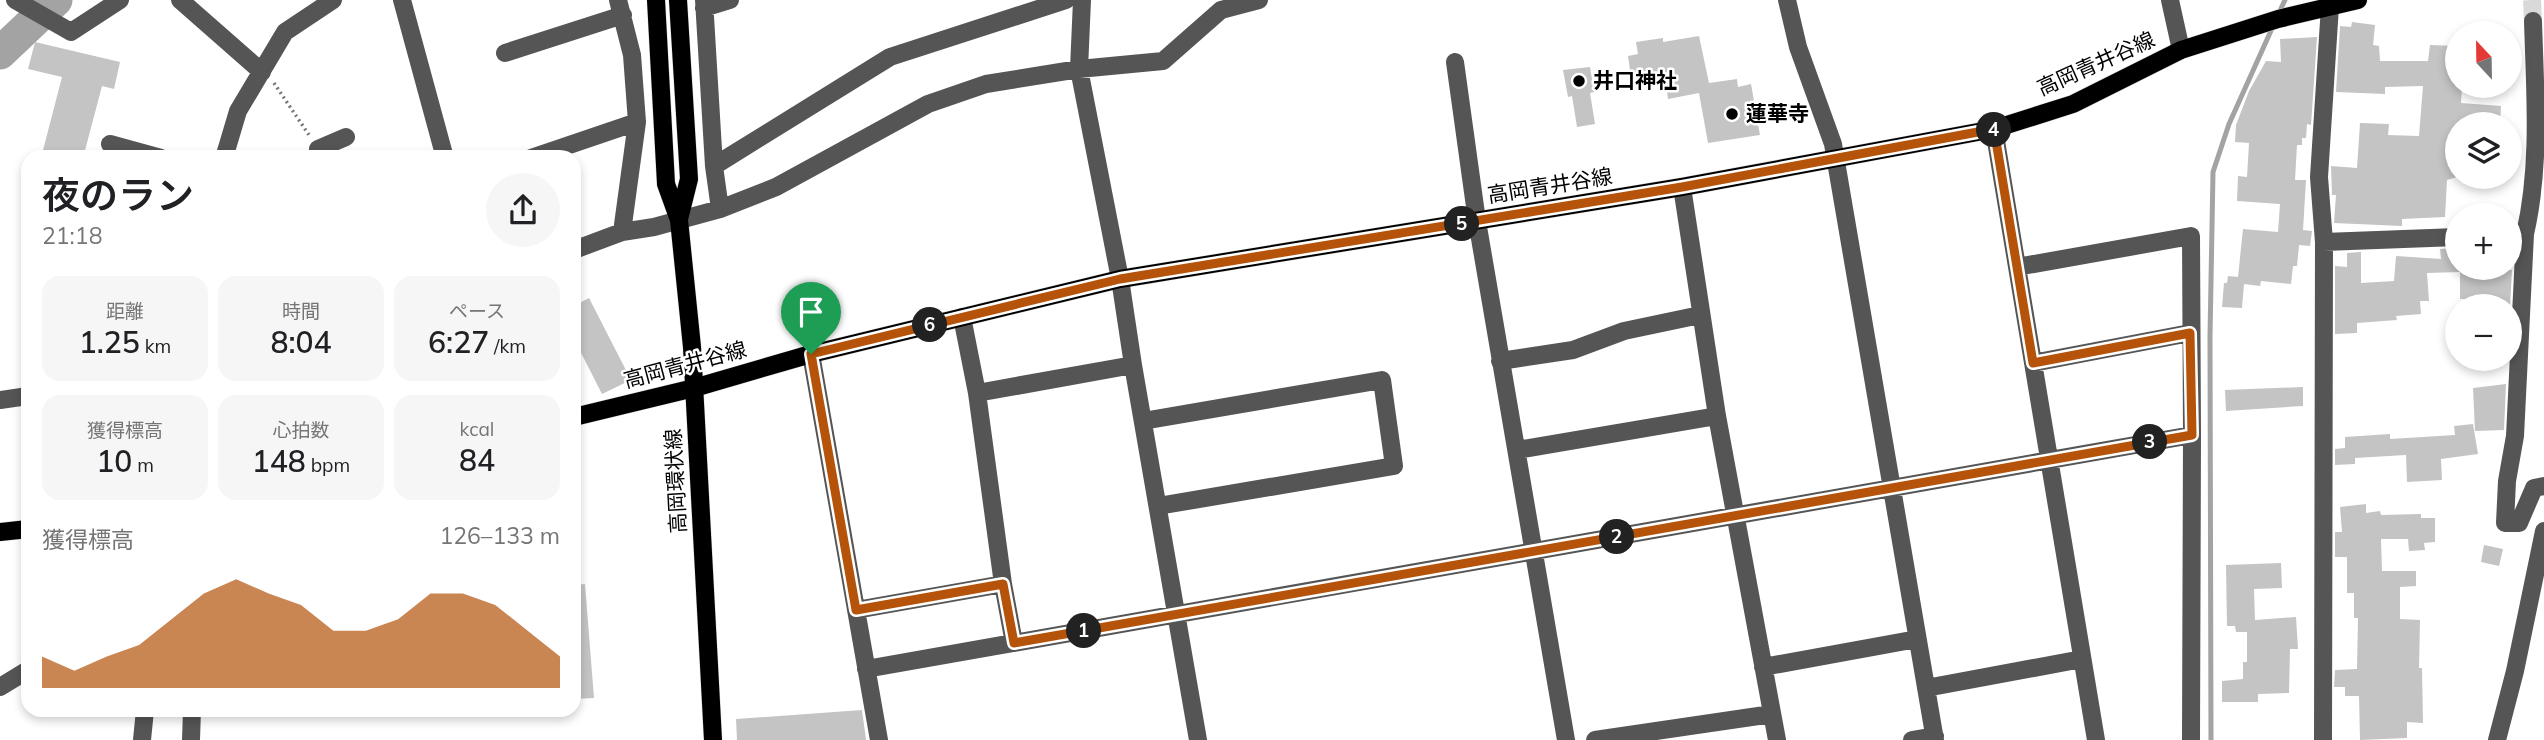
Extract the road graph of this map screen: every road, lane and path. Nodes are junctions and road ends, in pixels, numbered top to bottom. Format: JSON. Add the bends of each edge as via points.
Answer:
{"nodes":[{"id":1,"x":15,"y":0,"type":"edge"},
{"id":2,"x":120,"y":0,"type":"edge"},
{"id":3,"x":180,"y":0,"type":"edge"},
{"id":4,"x":333,"y":0,"type":"edge"},
{"id":5,"x":402,"y":0,"type":"edge"},
{"id":6,"x":656,"y":0,"type":"edge"},
{"id":7,"x":678,"y":0,"type":"edge"},
{"id":8,"x":730,"y":0,"type":"edge"},
{"id":9,"x":1066,"y":0,"type":"edge"},
{"id":10,"x":1082,"y":0,"type":"edge"},
{"id":11,"x":1259,"y":0,"type":"edge"},
{"id":12,"x":1787,"y":0,"type":"edge"},
{"id":13,"x":2170,"y":0,"type":"edge"},
{"id":14,"x":2358,"y":0,"type":"edge"},
{"id":15,"x":2336,"y":3,"type":"edge"},
{"id":16,"x":704,"y":4,"type":"edge"},
{"id":17,"x":620,"y":8,"type":"edge"},
{"id":18,"x":2533,"y":21,"type":"tunnel mouth"},
{"id":19,"x":2181,"y":50,"type":"junction"},
{"id":20,"x":505,"y":53,"type":"dead end"},
{"id":21,"x":1455,"y":62,"type":"dead end"},
{"id":22,"x":1079,"y":69,"type":"junction"},
{"id":23,"x":262,"y":72,"type":"junction"},
{"id":24,"x":637,"y":122,"type":"junction"},
{"id":25,"x":1994,"y":129,"type":"junction"},
{"id":26,"x":2537,"y":136,"type":"junction"},
{"id":27,"x":346,"y":137,"type":"dead end"},
{"id":28,"x":110,"y":145,"type":"dead end"},
{"id":29,"x":130,"y":150,"type":"edge"},
{"id":30,"x":227,"y":150,"type":"edge"},
{"id":31,"x":317,"y":150,"type":"edge"},
{"id":32,"x":324,"y":150,"type":"edge"},
{"id":33,"x":443,"y":150,"type":"edge"},
{"id":34,"x":555,"y":150,"type":"edge"},
{"id":35,"x":2544,"y":153,"type":"edge"},
{"id":36,"x":1836,"y":159,"type":"junction"},
{"id":37,"x":714,"y":166,"type":"junction"},
{"id":38,"x":1682,"y":187,"type":"junction"},
{"id":39,"x":720,"y":209,"type":"junction"},
{"id":40,"x":679,"y":220,"type":"junction"},
{"id":41,"x":1477,"y":221,"type":"junction"},
{"id":42,"x":2522,"y":224,"type":"edge"},
{"id":43,"x":622,"y":232,"type":"junction"},
{"id":44,"x":2445,"y":237,"type":"edge"},
{"id":45,"x":2324,"y":242,"type":"junction"},
{"id":46,"x":581,"y":247,"type":"edge"},
{"id":47,"x":2017,"y":267,"type":"junction"},
{"id":48,"x":1120,"y":279,"type":"junction"},
{"id":49,"x":2517,"y":280,"type":"edge"},
{"id":50,"x":1700,"y":315,"type":"junction"},
{"id":51,"x":961,"y":317,"type":"junction"},
{"id":52,"x":2190,"y":333,"type":"junction"},
{"id":53,"x":811,"y":354,"type":"junction"},
{"id":54,"x":1500,"y":361,"type":"junction"},
{"id":55,"x":2033,"y":363,"type":"junction"},
{"id":56,"x":1133,"y":365,"type":"junction"},
{"id":57,"x":694,"y":388,"type":"junction"},
{"id":58,"x":977,"y":393,"type":"junction"},
{"id":59,"x":21,"y":397,"type":"edge"},
{"id":60,"x":0,"y":400,"type":"edge"},
{"id":61,"x":581,"y":416,"type":"edge"},
{"id":62,"x":1717,"y":416,"type":"junction"},
{"id":63,"x":1143,"y":421,"type":"junction"},
{"id":64,"x":2192,"y":435,"type":"junction"},
{"id":65,"x":1517,"y":450,"type":"junction"},
{"id":66,"x":2048,"y":461,"type":"junction"},
{"id":67,"x":2544,"y":486,"type":"edge"},
{"id":68,"x":1892,"y":489,"type":"junction"},
{"id":69,"x":1158,"y":506,"type":"junction"},
{"id":70,"x":1737,"y":516,"type":"junction"},
{"id":71,"x":21,"y":530,"type":"edge"},
{"id":72,"x":2544,"y":531,"type":"edge"},
{"id":73,"x":0,"y":532,"type":"edge"},
{"id":74,"x":1533,"y":553,"type":"junction"},
{"id":75,"x":1003,"y":584,"type":"junction"},
{"id":76,"x":856,"y":610,"type":"junction"},
{"id":77,"x":1176,"y":616,"type":"junction"},
{"id":78,"x":1917,"y":639,"type":"junction"},
{"id":79,"x":1014,"y":643,"type":"junction"},
{"id":80,"x":2082,"y":659,"type":"junction"},
{"id":81,"x":1763,"y":667,"type":"junction"},
{"id":82,"x":866,"y":669,"type":"junction"},
{"id":83,"x":21,"y":674,"type":"edge"},
{"id":84,"x":0,"y":687,"type":"edge"},
{"id":85,"x":1926,"y":688,"type":"junction"},
{"id":86,"x":1772,"y":713,"type":"junction"},
{"id":87,"x":144,"y":717,"type":"edge"},
{"id":88,"x":192,"y":717,"type":"edge"},
{"id":89,"x":1935,"y":738,"type":"edge"},
{"id":90,"x":142,"y":740,"type":"edge"},
{"id":91,"x":191,"y":740,"type":"edge"},
{"id":92,"x":713,"y":740,"type":"edge"},
{"id":93,"x":878,"y":740,"type":"edge"},
{"id":94,"x":1198,"y":740,"type":"edge"},
{"id":95,"x":1566,"y":740,"type":"edge"},
{"id":96,"x":1595,"y":740,"type":"edge"},
{"id":97,"x":1777,"y":740,"type":"edge"},
{"id":98,"x":1912,"y":740,"type":"edge"},
{"id":99,"x":2096,"y":740,"type":"edge"},
{"id":100,"x":2192,"y":740,"type":"edge"},
{"id":101,"x":2323,"y":740,"type":"edge"},
{"id":102,"x":2497,"y":740,"type":"edge"}],
"edges":[{"from":1,"to":2,"type":"street","via":[[71,32]]},
{"from":3,"to":23,"type":"street"},
{"from":4,"to":23,"type":"street","via":[[285,32]]},
{"from":5,"to":33,"type":"street"},
{"from":6,"to":40,"type":"main road","name":"高岡環状線","via":[[666,184]]},
{"from":7,"to":40,"type":"main road","name":"高岡環状線","via":[[689,179]]},
{"from":8,"to":16,"type":"street"},
{"from":9,"to":37,"type":"street","via":[[890,57]]},
{"from":10,"to":22,"type":"street"},
{"from":11,"to":22,"type":"street","via":[[1221,10],[1163,61]]},
{"from":12,"to":36,"type":"street"},
{"from":13,"to":19,"type":"street"},
{"from":14,"to":15,"type":"main road","name":"高岡青井谷線"},
{"from":15,"to":19,"type":"main road","name":"高岡青井谷線"},
{"from":15,"to":45,"type":"street","via":[[2319,177]]},
{"from":16,"to":37,"type":"street"},
{"from":17,"to":20,"type":"street"},
{"from":17,"to":24,"type":"street","via":[[632,55]]},
{"from":18,"to":26,"type":"street"},
{"from":19,"to":25,"type":"main road","name":"高岡青井谷線","via":[[2073,104]]},
{"from":21,"to":41,"type":"street"},
{"from":22,"to":39,"type":"street","via":[[986,84],[928,104],[776,187]]},
{"from":22,"to":48,"type":"street"},
{"from":23,"to":30,"type":"street","via":[[239,111]]},
{"from":23,"to":31,"type":"path","via":[[272,80]]},
{"from":24,"to":34,"type":"street"},
{"from":24,"to":43,"type":"street"},
{"from":25,"to":36,"type":"main road","name":"高岡青井谷線"},
{"from":25,"to":47,"type":"street"},
{"from":26,"to":35,"type":"street"},
{"from":26,"to":42,"type":"street","via":[[2530,209]]},
{"from":27,"to":32,"type":"street"},
{"from":28,"to":29,"type":"street"},
{"from":36,"to":38,"type":"main road","name":"高岡青井谷線"},
{"from":36,"to":68,"type":"street"},
{"from":37,"to":39,"type":"street"},
{"from":38,"to":41,"type":"main road","name":"高岡青井谷線"},
{"from":38,"to":50,"type":"street"},
{"from":39,"to":40,"type":"street"},
{"from":40,"to":43,"type":"street"},
{"from":40,"to":57,"type":"main road","name":"高岡環状線"},
{"from":41,"to":48,"type":"main road","name":"高岡青井谷線"},
{"from":41,"to":54,"type":"street"},
{"from":43,"to":46,"type":"street"},
{"from":44,"to":45,"type":"street"},
{"from":45,"to":101,"type":"street"},
{"from":47,"to":52,"type":"street","via":[[2192,236]]},
{"from":47,"to":55,"type":"street"},
{"from":48,"to":51,"type":"main road","name":"高岡青井谷線"},
{"from":48,"to":56,"type":"street"},
{"from":49,"to":67,"type":"street","via":[[2515,436],[2505,523],[2519,523],[2534,488]]},
{"from":50,"to":54,"type":"street","via":[[1624,331],[1573,350]]},
{"from":50,"to":62,"type":"street"},
{"from":51,"to":53,"type":"main road","name":"高岡青井谷線"},
{"from":51,"to":58,"type":"street"},
{"from":52,"to":55,"type":"street"},
{"from":52,"to":64,"type":"street"},
{"from":53,"to":57,"type":"main road","name":"高岡青井谷線"},
{"from":53,"to":76,"type":"street"},
{"from":54,"to":65,"type":"street"},
{"from":55,"to":66,"type":"street"},
{"from":56,"to":58,"type":"street"},
{"from":56,"to":63,"type":"street"},
{"from":57,"to":61,"type":"main road","name":"高岡青井谷線"},
{"from":57,"to":92,"type":"main road","name":"高岡環状線"},
{"from":58,"to":75,"type":"street"},
{"from":59,"to":60,"type":"street"},
{"from":62,"to":65,"type":"street"},
{"from":62,"to":70,"type":"street"},
{"from":63,"to":69,"type":"street"},
{"from":63,"to":69,"type":"street","via":[[1382,380],[1394,466]]},
{"from":64,"to":66,"type":"street"},
{"from":64,"to":100,"type":"street"},
{"from":65,"to":74,"type":"street"},
{"from":66,"to":68,"type":"street"},
{"from":66,"to":80,"type":"street"},
{"from":68,"to":70,"type":"street"},
{"from":68,"to":78,"type":"street"},
{"from":69,"to":77,"type":"street"},
{"from":70,"to":74,"type":"street"},
{"from":70,"to":81,"type":"street"},
{"from":71,"to":73,"type":"main road"},
{"from":72,"to":102,"type":"street"},
{"from":74,"to":77,"type":"street"},
{"from":74,"to":95,"type":"street"},
{"from":75,"to":76,"type":"street"},
{"from":75,"to":79,"type":"street"},
{"from":76,"to":82,"type":"street"},
{"from":77,"to":79,"type":"street"},
{"from":77,"to":94,"type":"street"},
{"from":78,"to":81,"type":"street"},
{"from":78,"to":85,"type":"street"},
{"from":79,"to":82,"type":"street"},
{"from":80,"to":85,"type":"street"},
{"from":80,"to":99,"type":"street"},
{"from":81,"to":86,"type":"street"},
{"from":82,"to":93,"type":"street"},
{"from":83,"to":84,"type":"street"},
{"from":85,"to":89,"type":"street"},
{"from":86,"to":96,"type":"street"},
{"from":86,"to":97,"type":"street"},
{"from":87,"to":90,"type":"street"},
{"from":88,"to":91,"type":"street"},
{"from":89,"to":98,"type":"street"}]}
